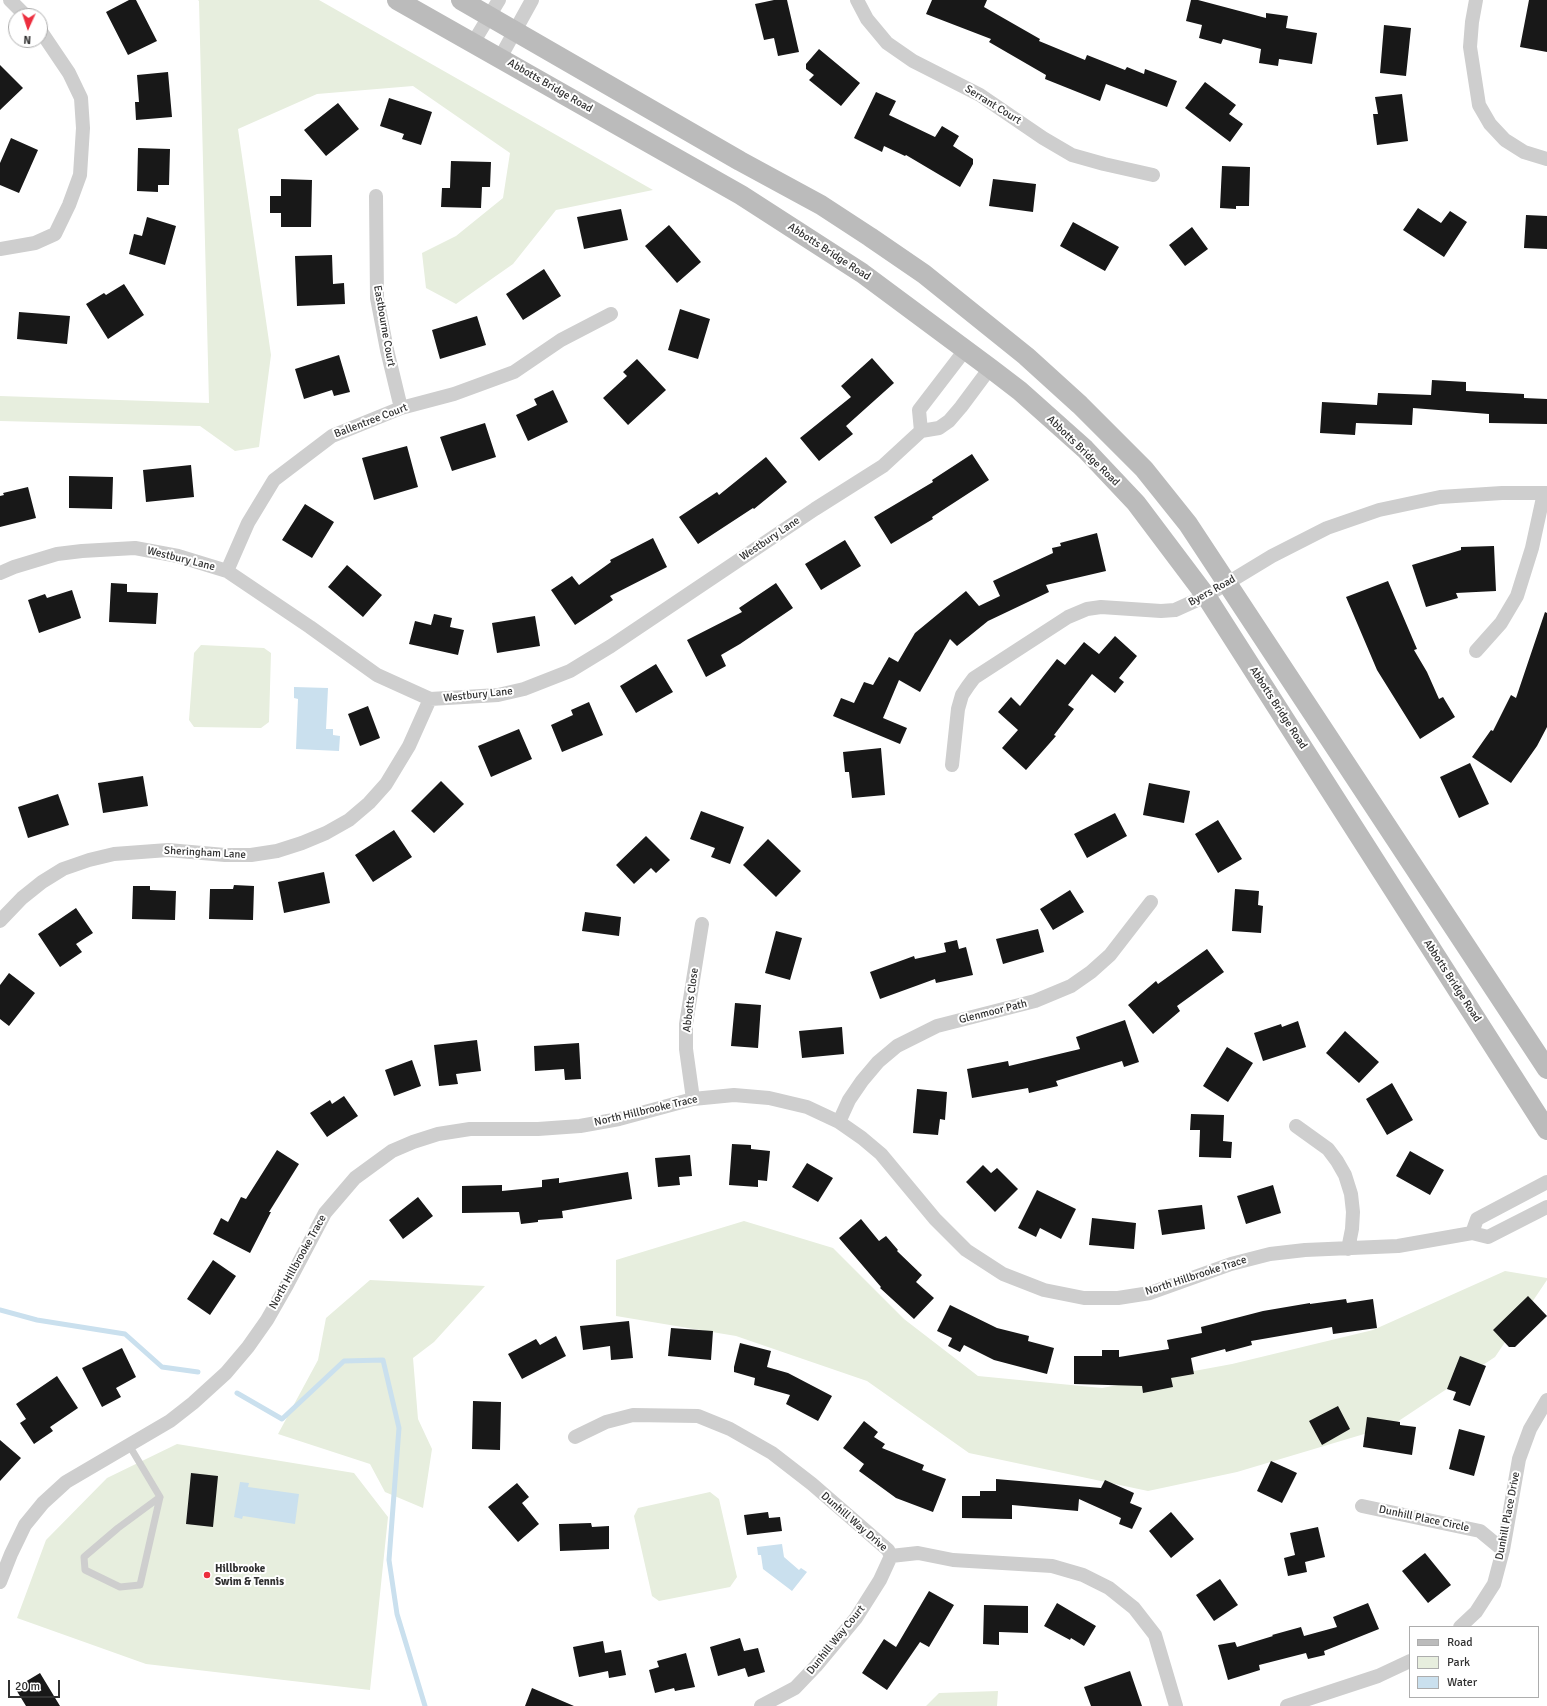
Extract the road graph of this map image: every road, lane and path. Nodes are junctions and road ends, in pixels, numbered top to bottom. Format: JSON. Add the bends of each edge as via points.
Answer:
{"nodes":[{"id":1,"x":10,"y":0,"type":"edge"},
{"id":2,"x":396,"y":0,"type":"edge"},
{"id":3,"x":461,"y":0,"type":"edge"},
{"id":4,"x":532,"y":0,"type":"edge"},
{"id":5,"x":857,"y":0,"type":"edge"},
{"id":6,"x":1474,"y":0,"type":"edge"},
{"id":7,"x":18,"y":8,"type":"edge"},
{"id":8,"x":494,"y":8,"type":"edge"},
{"id":9,"x":515,"y":31,"type":"junction"},
{"id":10,"x":48,"y":42,"type":"edge"},
{"id":11,"x":473,"y":43,"type":"junction"},
{"id":12,"x":500,"y":58,"type":"junction"},
{"id":13,"x":1547,"y":159,"type":"edge"},
{"id":14,"x":1153,"y":175,"type":"dead end"},
{"id":15,"x":376,"y":196,"type":"dead end"},
{"id":16,"x":0,"y":250,"type":"edge"},
{"id":17,"x":610,"y":314,"type":"dead end"},
{"id":18,"x":966,"y":350,"type":"junction"},
{"id":19,"x":990,"y":368,"type":"junction"},
{"id":20,"x":401,"y":408,"type":"junction"},
{"id":21,"x":921,"y":431,"type":"junction"},
{"id":22,"x":1545,"y":493,"type":"edge"},
{"id":23,"x":227,"y":571,"type":"junction"},
{"id":24,"x":0,"y":573,"type":"edge"},
{"id":25,"x":1228,"y":583,"type":"junction"},
{"id":26,"x":1206,"y":596,"type":"junction"},
{"id":27,"x":1476,"y":651,"type":"dead end"},
{"id":28,"x":430,"y":699,"type":"junction"},
{"id":29,"x":952,"y":765,"type":"dead end"},
{"id":30,"x":1151,"y":902,"type":"dead end"},
{"id":31,"x":0,"y":921,"type":"edge"},
{"id":32,"x":702,"y":924,"type":"dead end"},
{"id":33,"x":1547,"y":1069,"type":"edge"},
{"id":34,"x":693,"y":1099,"type":"junction"},
{"id":35,"x":839,"y":1122,"type":"junction"},
{"id":36,"x":1296,"y":1126,"type":"dead end"},
{"id":37,"x":1547,"y":1130,"type":"edge"},
{"id":38,"x":1547,"y":1182,"type":"edge"},
{"id":39,"x":1547,"y":1207,"type":"edge"},
{"id":40,"x":1472,"y":1234,"type":"junction"},
{"id":41,"x":1348,"y":1249,"type":"junction"},
{"id":42,"x":1547,"y":1400,"type":"edge"},
{"id":43,"x":575,"y":1437,"type":"dead end"},
{"id":44,"x":129,"y":1445,"type":"junction"},
{"id":45,"x":160,"y":1497,"type":"junction"},
{"id":46,"x":1362,"y":1506,"type":"dead end"},
{"id":47,"x":1504,"y":1550,"type":"junction"},
{"id":48,"x":892,"y":1556,"type":"junction"},
{"id":49,"x":0,"y":1582,"type":"edge"},
{"id":50,"x":1461,"y":1626,"type":"edge"},
{"id":51,"x":1409,"y":1661,"type":"edge"},
{"id":52,"x":761,"y":1706,"type":"edge"},
{"id":53,"x":1176,"y":1706,"type":"edge"},
{"id":54,"x":1287,"y":1706,"type":"edge"}],
"edges":[{"from":1,"to":7,"type":"street"},
{"from":2,"to":11,"type":"main road","name":"Abbotts Bridge Road"},
{"from":3,"to":8,"type":"main road"},
{"from":4,"to":9,"type":"street"},
{"from":5,"to":14,"type":"street","name":"Serrant Court","via":[[867,19],[887,43],[913,61],[980,95],[1043,138],[1072,155]]},
{"from":6,"to":13,"type":"street","via":[[1470,47],[1479,105],[1490,124],[1505,140],[1524,152]]},
{"from":8,"to":9,"type":"main road"},
{"from":8,"to":11,"type":"street"},
{"from":9,"to":12,"type":"street"},
{"from":9,"to":25,"type":"main road","via":[[821,205],[924,274],[1026,356],[1144,469],[1188,524]]},
{"from":10,"to":16,"type":"street","via":[[69,73],[81,98],[83,128],[80,175],[55,234],[35,243]]},
{"from":11,"to":12,"type":"main road","name":"Abbotts Bridge Road"},
{"from":12,"to":18,"type":"main road","name":"Abbotts Bridge Road","via":[[748,199],[862,273]]},
{"from":15,"to":20,"type":"street","name":"Eastbourne Court","via":[[377,298]]},
{"from":17,"to":20,"type":"street","name":"Ballentree Court","via":[[561,340],[514,372],[454,394]]},
{"from":18,"to":19,"type":"main road","name":"Abbotts Bridge Road"},
{"from":18,"to":21,"type":"street","via":[[919,410]]},
{"from":19,"to":21,"type":"street","via":[[949,420],[940,428]]},
{"from":19,"to":26,"type":"main road","name":"Abbotts Bridge Road","via":[[1085,449],[1131,497]]},
{"from":20,"to":23,"type":"street","name":"Ballentree Court","via":[[332,436],[274,480],[248,523]]},
{"from":21,"to":28,"type":"street","name":"Westbury Lane","via":[[883,466],[570,671],[524,689],[498,695]]},
{"from":22,"to":25,"type":"street","name":"Byers Road","via":[[1440,497],[1379,510],[1327,528],[1272,556]]},
{"from":22,"to":27,"type":"street","via":[[1517,596],[1501,623]]},
{"from":23,"to":24,"type":"street","name":"Westbury Lane","via":[[178,556],[136,548],[57,554]]},
{"from":23,"to":28,"type":"street","name":"Westbury Lane","via":[[377,675]]},
{"from":25,"to":26,"type":"street","name":"Byers Road"},
{"from":25,"to":33,"type":"main road"},
{"from":26,"to":29,"type":"street","name":"Byers Road","via":[[1175,610],[1161,612],[1101,607],[1087,609],[1068,617],[974,678],[962,695],[958,708]]},
{"from":26,"to":37,"type":"main road","name":"Abbotts Bridge Road"},
{"from":28,"to":31,"type":"street","name":"Sheringham Lane","via":[[409,746],[386,784],[349,820],[326,833],[277,851],[251,855],[168,850],[114,854],[89,860],[63,869],[42,882]]},
{"from":30,"to":35,"type":"street","name":"Glenmoor Path","via":[[1110,955],[1071,986],[1035,1001],[937,1026],[898,1046],[878,1062],[862,1081],[849,1100]]},
{"from":32,"to":34,"type":"street","name":"Abbotts Close","via":[[686,1024],[686,1048]]},
{"from":34,"to":35,"type":"street","name":"North Hillbrooke Trace","via":[[734,1095],[769,1098],[807,1107]]},
{"from":34,"to":44,"type":"street","name":"North Hillbrooke Trace","via":[[619,1119],[580,1126],[470,1129],[438,1134],[392,1152],[354,1178],[325,1213],[267,1320],[226,1373],[193,1404]]},
{"from":35,"to":41,"type":"street","name":"North Hillbrooke Trace","via":[[881,1154],[935,1219],[966,1250],[1003,1274],[1044,1290],[1084,1298],[1118,1298],[1150,1292],[1231,1264],[1265,1256],[1305,1250]]},
{"from":36,"to":41,"type":"street","via":[[1328,1149],[1345,1175],[1353,1212]]},
{"from":38,"to":40,"type":"street","via":[[1477,1219]]},
{"from":39,"to":40,"type":"street","name":"North Hillbrooke Trace","via":[[1488,1237]]},
{"from":40,"to":41,"type":"street","name":"North Hillbrooke Trace","via":[[1398,1246]]},
{"from":42,"to":47,"type":"street","name":"Dunhill Place Drive","via":[[1530,1429],[1519,1459]]},
{"from":43,"to":48,"type":"street","name":"Dunhill Way Drive","via":[[606,1422],[633,1415],[698,1416],[730,1429],[772,1453],[828,1498]]},
{"from":44,"to":45,"type":"lane"},
{"from":44,"to":49,"type":"street","name":"North Hillbrooke Trace","via":[[66,1482],[43,1503],[25,1525]]},
{"from":45,"to":45,"type":"lane","via":[[140,1585],[120,1587],[85,1570],[84,1557]]},
{"from":46,"to":47,"type":"street","name":"Dunhill Place Circle","via":[[1480,1531]]},
{"from":47,"to":50,"type":"street","name":"Dunhill Place Drive","via":[[1494,1584],[1476,1612]]},
{"from":48,"to":52,"type":"street","name":"Dunhill Way Court","via":[[856,1618],[816,1666],[795,1688]]},
{"from":48,"to":53,"type":"street","name":"Dunhill Way Drive","via":[[918,1553],[953,1560],[1052,1566],[1083,1575],[1109,1588],[1134,1608],[1155,1635]]},
{"from":51,"to":54,"type":"street","via":[[1378,1676]]}]}
